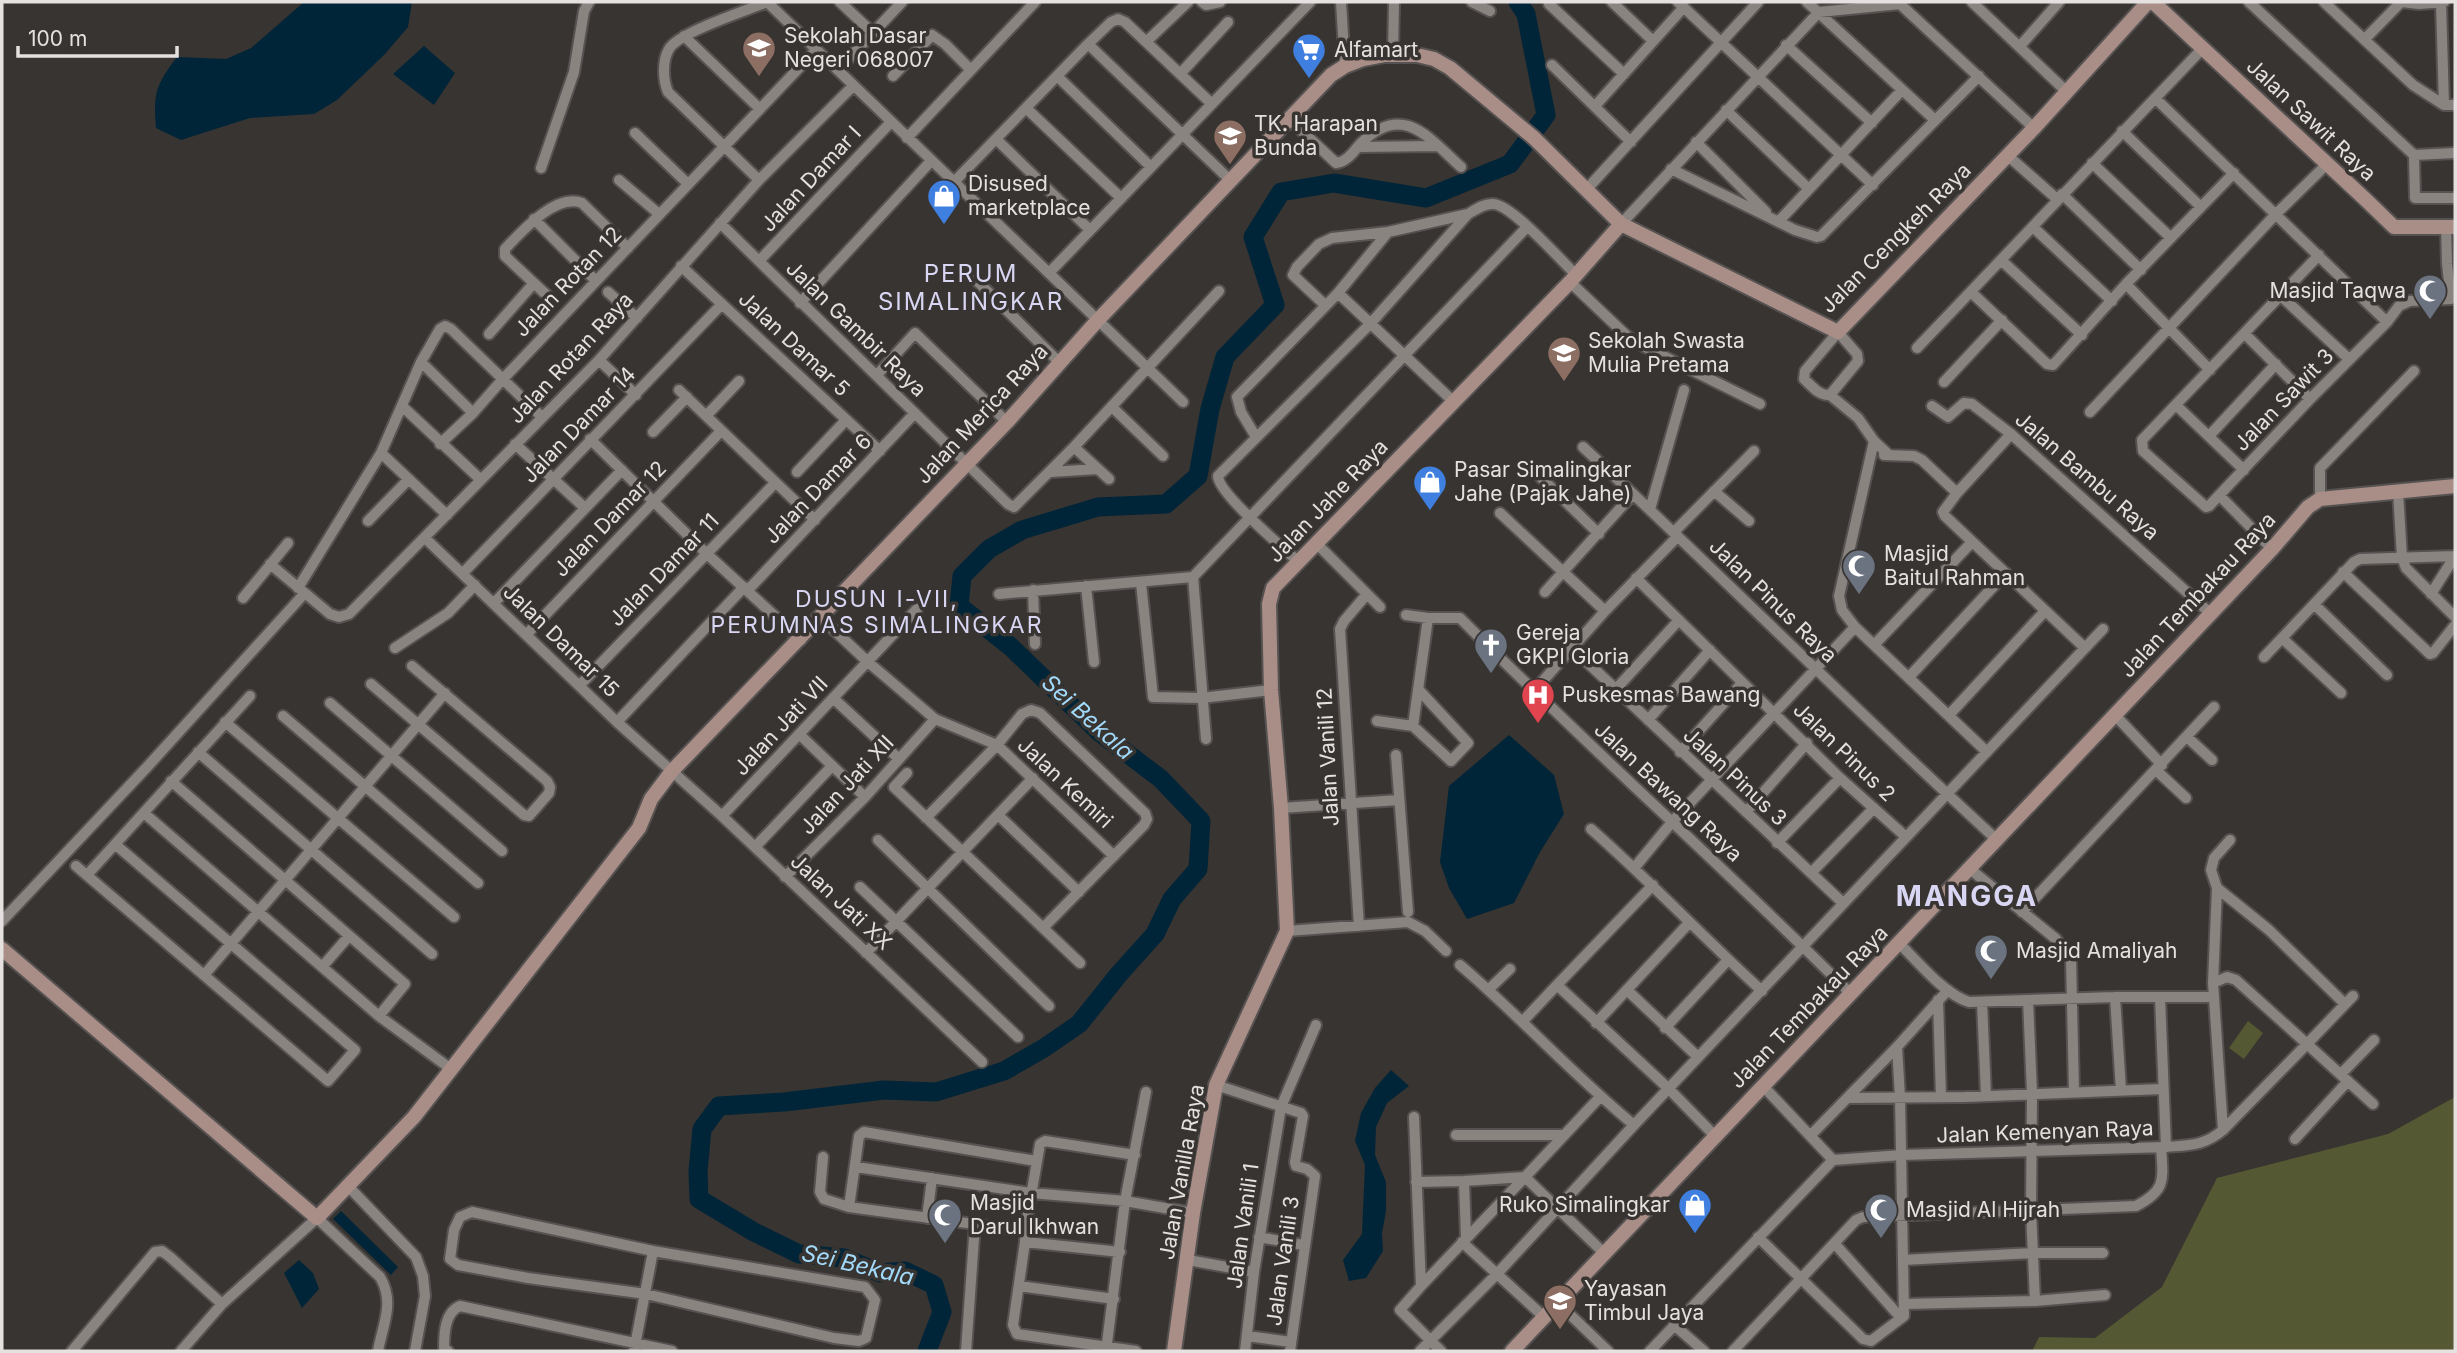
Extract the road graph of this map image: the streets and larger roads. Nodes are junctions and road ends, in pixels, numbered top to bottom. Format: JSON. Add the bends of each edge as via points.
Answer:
{"nodes":[{"id":1,"x":589,"y":2,"type":"edge"},
{"id":2,"x":767,"y":2,"type":"edge"},
{"id":3,"x":841,"y":2,"type":"edge"},
{"id":4,"x":902,"y":2,"type":"edge"},
{"id":5,"x":1035,"y":2,"type":"edge"},
{"id":6,"x":1188,"y":2,"type":"edge"},
{"id":7,"x":1202,"y":2,"type":"edge"},
{"id":8,"x":1220,"y":2,"type":"edge"},
{"id":9,"x":1310,"y":2,"type":"edge"},
{"id":10,"x":1341,"y":2,"type":"edge"},
{"id":11,"x":1394,"y":2,"type":"edge"},
{"id":12,"x":1472,"y":2,"type":"edge"},
{"id":13,"x":1612,"y":2,"type":"edge"},
{"id":14,"x":1758,"y":2,"type":"edge"},
{"id":15,"x":1807,"y":2,"type":"edge"},
{"id":16,"x":1972,"y":2,"type":"edge"},
{"id":17,"x":2249,"y":2,"type":"edge"},
{"id":18,"x":2325,"y":2,"type":"edge"},
{"id":19,"x":2401,"y":2,"type":"edge"},
{"id":20,"x":2443,"y":2,"type":"edge"},
{"id":21,"x":1901,"y":3,"type":"edge"},
{"id":22,"x":2056,"y":3,"type":"edge"},
{"id":23,"x":2157,"y":3,"type":"edge"},
{"id":24,"x":1549,"y":4,"type":"dead end"},
{"id":25,"x":1681,"y":5,"type":"edge"},
{"id":26,"x":1490,"y":10,"type":"dead end"},
{"id":27,"x":1819,"y":12,"type":"junction"},
{"id":28,"x":1228,"y":22,"type":"dead end"},
{"id":29,"x":874,"y":33,"type":"junction"},
{"id":30,"x":684,"y":36,"type":"junction"},
{"id":31,"x":2365,"y":40,"type":"junction"},
{"id":32,"x":1653,"y":41,"type":"junction"},
{"id":33,"x":1721,"y":41,"type":"junction"},
{"id":34,"x":1146,"y":42,"type":"junction"},
{"id":35,"x":1088,"y":44,"type":"junction"},
{"id":36,"x":1786,"y":45,"type":"junction"},
{"id":37,"x":2021,"y":46,"type":"junction"},
{"id":38,"x":2203,"y":47,"type":"junction"},
{"id":39,"x":816,"y":50,"type":"junction"},
{"id":40,"x":1393,"y":54,"type":"junction"},
{"id":41,"x":1552,"y":65,"type":"dead end"},
{"id":42,"x":1345,"y":66,"type":"junction"},
{"id":43,"x":970,"y":69,"type":"junction"},
{"id":44,"x":838,"y":70,"type":"junction"},
{"id":45,"x":1180,"y":74,"type":"junction"},
{"id":46,"x":1624,"y":74,"type":"junction"},
{"id":47,"x":893,"y":76,"type":"dead end"},
{"id":48,"x":1058,"y":76,"type":"junction"},
{"id":49,"x":1979,"y":76,"type":"junction"},
{"id":50,"x":1757,"y":77,"type":"junction"},
{"id":51,"x":853,"y":86,"type":"junction"},
{"id":52,"x":1902,"y":90,"type":"junction"},
{"id":53,"x":2067,"y":92,"type":"junction"},
{"id":54,"x":2155,"y":98,"type":"junction"},
{"id":55,"x":1212,"y":104,"type":"junction"},
{"id":56,"x":2450,"y":105,"type":"edge"},
{"id":57,"x":1595,"y":106,"type":"junction"},
{"id":58,"x":1026,"y":108,"type":"junction"},
{"id":59,"x":761,"y":109,"type":"junction"},
{"id":60,"x":1726,"y":110,"type":"junction"},
{"id":61,"x":1288,"y":118,"type":"junction"},
{"id":62,"x":1935,"y":120,"type":"junction"},
{"id":63,"x":891,"y":122,"type":"junction"},
{"id":64,"x":1872,"y":123,"type":"junction"},
{"id":65,"x":2034,"y":128,"type":"junction"},
{"id":66,"x":2122,"y":131,"type":"junction"},
{"id":67,"x":635,"y":133,"type":"dead end"},
{"id":68,"x":1528,"y":133,"type":"joint"},
{"id":69,"x":1182,"y":134,"type":"junction"},
{"id":70,"x":907,"y":138,"type":"junction"},
{"id":71,"x":996,"y":139,"type":"junction"},
{"id":72,"x":1630,"y":142,"type":"junction"},
{"id":73,"x":1696,"y":142,"type":"junction"},
{"id":74,"x":723,"y":145,"type":"junction"},
{"id":75,"x":1437,"y":146,"type":"junction"},
{"id":76,"x":1357,"y":147,"type":"junction"},
{"id":77,"x":2455,"y":153,"type":"edge"},
{"id":78,"x":2007,"y":155,"type":"junction"},
{"id":79,"x":2414,"y":155,"type":"junction"},
{"id":80,"x":1841,"y":156,"type":"junction"},
{"id":81,"x":932,"y":161,"type":"junction"},
{"id":82,"x":2092,"y":163,"type":"junction"},
{"id":83,"x":2326,"y":165,"type":"junction"},
{"id":84,"x":1151,"y":167,"type":"junction"},
{"id":85,"x":1461,"y":167,"type":"dead end"},
{"id":86,"x":541,"y":168,"type":"dead end"},
{"id":87,"x":1671,"y":169,"type":"junction"},
{"id":88,"x":2234,"y":173,"type":"junction"},
{"id":89,"x":1230,"y":179,"type":"junction"},
{"id":90,"x":619,"y":180,"type":"dead end"},
{"id":91,"x":759,"y":180,"type":"junction"},
{"id":92,"x":687,"y":183,"type":"junction"},
{"id":93,"x":953,"y":183,"type":"junction"},
{"id":94,"x":1874,"y":185,"type":"junction"},
{"id":95,"x":1809,"y":189,"type":"junction"},
{"id":96,"x":1586,"y":190,"type":"junction"},
{"id":97,"x":2059,"y":197,"type":"junction"},
{"id":98,"x":1121,"y":198,"type":"junction"},
{"id":99,"x":2455,"y":198,"type":"edge"},
{"id":100,"x":2201,"y":207,"type":"junction"},
{"id":101,"x":659,"y":214,"type":"junction"},
{"id":102,"x":1468,"y":214,"type":"junction"},
{"id":103,"x":2276,"y":214,"type":"junction"},
{"id":104,"x":534,"y":219,"type":"junction"},
{"id":105,"x":1776,"y":219,"type":"junction"},
{"id":106,"x":720,"y":223,"type":"junction"},
{"id":107,"x":1621,"y":224,"type":"junction"},
{"id":108,"x":1527,"y":227,"type":"junction"},
{"id":109,"x":2033,"y":227,"type":"junction"},
{"id":110,"x":2451,"y":227,"type":"edge"},
{"id":111,"x":1090,"y":230,"type":"junction"},
{"id":112,"x":1388,"y":232,"type":"junction"},
{"id":113,"x":2171,"y":238,"type":"junction"},
{"id":114,"x":628,"y":247,"type":"junction"},
{"id":115,"x":2319,"y":255,"type":"junction"},
{"id":116,"x":2001,"y":260,"type":"junction"},
{"id":117,"x":759,"y":261,"type":"junction"},
{"id":118,"x":681,"y":266,"type":"junction"},
{"id":119,"x":2141,"y":270,"type":"junction"},
{"id":120,"x":969,"y":273,"type":"dead end"},
{"id":121,"x":1049,"y":273,"type":"junction"},
{"id":122,"x":1573,"y":278,"type":"junction"},
{"id":123,"x":596,"y":281,"type":"junction"},
{"id":124,"x":534,"y":284,"type":"junction"},
{"id":125,"x":2126,"y":284,"type":"junction"},
{"id":126,"x":1219,"y":291,"type":"dead end"},
{"id":127,"x":608,"y":292,"type":"dead end"},
{"id":128,"x":1971,"y":292,"type":"junction"},
{"id":129,"x":1338,"y":293,"type":"junction"},
{"id":130,"x":2281,"y":296,"type":"junction"},
{"id":131,"x":552,"y":300,"type":"dead end"},
{"id":132,"x":2112,"y":301,"type":"junction"},
{"id":133,"x":800,"y":303,"type":"junction"},
{"id":134,"x":722,"y":304,"type":"junction"},
{"id":135,"x":1325,"y":305,"type":"junction"},
{"id":136,"x":637,"y":318,"type":"junction"},
{"id":137,"x":2002,"y":320,"type":"junction"},
{"id":138,"x":1097,"y":321,"type":"junction"},
{"id":139,"x":2387,"y":322,"type":"junction"},
{"id":140,"x":1371,"y":323,"type":"junction"},
{"id":141,"x":2168,"y":329,"type":"junction"},
{"id":142,"x":1838,"y":332,"type":"junction"},
{"id":143,"x":489,"y":334,"type":"dead end"},
{"id":144,"x":2245,"y":334,"type":"junction"},
{"id":145,"x":2082,"y":335,"type":"junction"},
{"id":146,"x":1917,"y":348,"type":"dead end"},
{"id":147,"x":1406,"y":355,"type":"junction"},
{"id":148,"x":2349,"y":359,"type":"junction"},
{"id":149,"x":598,"y":360,"type":"junction"},
{"id":150,"x":421,"y":362,"type":"junction"},
{"id":151,"x":1060,"y":362,"type":"junction"},
{"id":152,"x":2276,"y":365,"type":"junction"},
{"id":153,"x":1149,"y":368,"type":"junction"},
{"id":154,"x":2210,"y":370,"type":"junction"},
{"id":155,"x":2414,"y":371,"type":"dead end"},
{"id":156,"x":877,"y":375,"type":"junction"},
{"id":157,"x":502,"y":380,"type":"junction"},
{"id":158,"x":739,"y":381,"type":"dead end"},
{"id":159,"x":1944,"y":382,"type":"dead end"},
{"id":160,"x":1684,"y":390,"type":"dead end"},
{"id":161,"x":636,"y":395,"type":"junction"},
{"id":162,"x":1830,"y":395,"type":"junction"},
{"id":163,"x":2310,"y":398,"type":"junction"},
{"id":164,"x":1184,"y":402,"type":"dead end"},
{"id":165,"x":1454,"y":402,"type":"junction"},
{"id":166,"x":1760,"y":404,"type":"dead end"},
{"id":167,"x":402,"y":406,"type":"junction"},
{"id":168,"x":1932,"y":406,"type":"dead end"},
{"id":169,"x":2177,"y":406,"type":"junction"},
{"id":170,"x":1112,"y":407,"type":"junction"},
{"id":171,"x":2090,"y":412,"type":"dead end"},
{"id":172,"x":473,"y":413,"type":"junction"},
{"id":173,"x":915,"y":413,"type":"junction"},
{"id":174,"x":707,"y":415,"type":"junction"},
{"id":175,"x":542,"y":417,"type":"junction"},
{"id":176,"x":846,"y":419,"type":"junction"},
{"id":177,"x":1007,"y":422,"type":"junction"},
{"id":178,"x":721,"y":431,"type":"junction"},
{"id":179,"x":653,"y":432,"type":"dead end"},
{"id":180,"x":2011,"y":434,"type":"junction"},
{"id":181,"x":2209,"y":436,"type":"junction"},
{"id":182,"x":1256,"y":437,"type":"junction"},
{"id":183,"x":590,"y":439,"type":"junction"},
{"id":184,"x":1874,"y":441,"type":"junction"},
{"id":185,"x":440,"y":444,"type":"junction"},
{"id":186,"x":515,"y":444,"type":"junction"},
{"id":187,"x":1074,"y":447,"type":"junction"},
{"id":188,"x":1583,"y":447,"type":"dead end"},
{"id":189,"x":880,"y":451,"type":"junction"},
{"id":190,"x":1754,"y":452,"type":"dead end"},
{"id":191,"x":381,"y":453,"type":"junction"},
{"id":192,"x":1871,"y":453,"type":"junction"},
{"id":193,"x":1889,"y":455,"type":"junction"},
{"id":194,"x":1163,"y":456,"type":"dead end"},
{"id":195,"x":967,"y":462,"type":"junction"},
{"id":196,"x":1529,"y":466,"type":"dead end"},
{"id":197,"x":1097,"y":469,"type":"junction"},
{"id":198,"x":622,"y":470,"type":"junction"},
{"id":199,"x":2244,"y":470,"type":"junction"},
{"id":200,"x":797,"y":472,"type":"dead end"},
{"id":201,"x":1051,"y":472,"type":"junction"},
{"id":202,"x":409,"y":478,"type":"junction"},
{"id":203,"x":480,"y":479,"type":"junction"},
{"id":204,"x":553,"y":479,"type":"junction"},
{"id":205,"x":1109,"y":479,"type":"dead end"},
{"id":206,"x":775,"y":483,"type":"junction"},
{"id":207,"x":2455,"y":486,"type":"edge"},
{"id":208,"x":1714,"y":491,"type":"junction"},
{"id":209,"x":2398,"y":491,"type":"junction"},
{"id":210,"x":1957,"y":493,"type":"junction"},
{"id":211,"x":1633,"y":494,"type":"junction"},
{"id":212,"x":2219,"y":495,"type":"junction"},
{"id":213,"x":654,"y":502,"type":"junction"},
{"id":214,"x":2314,"y":503,"type":"junction"},
{"id":215,"x":585,"y":508,"type":"junction"},
{"id":216,"x":1650,"y":509,"type":"junction"},
{"id":217,"x":1500,"y":513,"type":"dead end"},
{"id":218,"x":447,"y":515,"type":"junction"},
{"id":219,"x":1250,"y":518,"type":"junction"},
{"id":220,"x":815,"y":520,"type":"junction"},
{"id":221,"x":368,"y":521,"type":"dead end"},
{"id":222,"x":1749,"y":521,"type":"dead end"},
{"id":223,"x":1599,"y":534,"type":"junction"},
{"id":224,"x":1676,"y":534,"type":"junction"},
{"id":225,"x":425,"y":538,"type":"junction"},
{"id":226,"x":1972,"y":541,"type":"junction"},
{"id":227,"x":288,"y":543,"type":"dead end"},
{"id":228,"x":1317,"y":544,"type":"junction"},
{"id":229,"x":2272,"y":549,"type":"junction"},
{"id":230,"x":707,"y":554,"type":"junction"},
{"id":231,"x":2455,"y":556,"type":"edge"},
{"id":232,"x":2402,"y":558,"type":"junction"},
{"id":233,"x":1298,"y":562,"type":"junction"},
{"id":234,"x":270,"y":564,"type":"junction"},
{"id":235,"x":1563,"y":570,"type":"junction"},
{"id":236,"x":2343,"y":572,"type":"junction"},
{"id":237,"x":463,"y":573,"type":"junction"},
{"id":238,"x":2006,"y":573,"type":"junction"},
{"id":239,"x":1193,"y":577,"type":"junction"},
{"id":240,"x":1636,"y":578,"type":"junction"},
{"id":241,"x":1141,"y":583,"type":"junction"},
{"id":242,"x":475,"y":585,"type":"junction"},
{"id":243,"x":1086,"y":586,"type":"junction"},
{"id":244,"x":746,"y":589,"type":"junction"},
{"id":245,"x":1033,"y":590,"type":"junction"},
{"id":246,"x":301,"y":591,"type":"junction"},
{"id":247,"x":1545,"y":592,"type":"dead end"},
{"id":248,"x":999,"y":594,"type":"dead end"},
{"id":249,"x":1367,"y":594,"type":"junction"},
{"id":250,"x":2431,"y":594,"type":"junction"},
{"id":251,"x":243,"y":598,"type":"dead end"},
{"id":252,"x":494,"y":603,"type":"junction"},
{"id":253,"x":2315,"y":605,"type":"junction"},
{"id":254,"x":1380,"y":607,"type":"dead end"},
{"id":255,"x":917,"y":609,"type":"dead end"},
{"id":256,"x":1605,"y":611,"type":"junction"},
{"id":257,"x":2045,"y":611,"type":"junction"},
{"id":258,"x":2210,"y":613,"type":"junction"},
{"id":259,"x":1406,"y":615,"type":"dead end"},
{"id":260,"x":2455,"y":617,"type":"edge"},
{"id":261,"x":821,"y":618,"type":"junction"},
{"id":262,"x":1428,"y":618,"type":"junction"},
{"id":263,"x":1679,"y":620,"type":"junction"},
{"id":264,"x":2455,"y":625,"type":"edge"},
{"id":265,"x":1855,"y":627,"type":"junction"},
{"id":266,"x":2103,"y":629,"type":"dead end"},
{"id":267,"x":527,"y":634,"type":"junction"},
{"id":268,"x":2282,"y":638,"type":"junction"},
{"id":269,"x":801,"y":640,"type":"junction"},
{"id":270,"x":1035,"y":644,"type":"dead end"},
{"id":271,"x":1874,"y":645,"type":"junction"},
{"id":272,"x":395,"y":648,"type":"dead end"},
{"id":273,"x":2085,"y":648,"type":"junction"},
{"id":274,"x":1573,"y":649,"type":"junction"},
{"id":275,"x":1710,"y":650,"type":"junction"},
{"id":276,"x":2264,"y":657,"type":"dead end"},
{"id":277,"x":868,"y":662,"type":"junction"},
{"id":278,"x":1094,"y":662,"type":"dead end"},
{"id":279,"x":412,"y":666,"type":"dead end"},
{"id":280,"x":1816,"y":670,"type":"junction"},
{"id":281,"x":2387,"y":675,"type":"dead end"},
{"id":282,"x":1909,"y":677,"type":"junction"},
{"id":283,"x":1742,"y":683,"type":"junction"},
{"id":284,"x":371,"y":684,"type":"dead end"},
{"id":285,"x":580,"y":685,"type":"junction"},
{"id":286,"x":1418,"y":689,"type":"junction"},
{"id":287,"x":1616,"y":689,"type":"junction"},
{"id":288,"x":1271,"y":690,"type":"junction"},
{"id":289,"x":1533,"y":692,"type":"junction"},
{"id":290,"x":445,"y":693,"type":"junction"},
{"id":291,"x":2341,"y":693,"type":"dead end"},
{"id":292,"x":250,"y":696,"type":"dead end"},
{"id":293,"x":833,"y":698,"type":"junction"},
{"id":294,"x":1201,"y":698,"type":"junction"},
{"id":295,"x":330,"y":703,"type":"dead end"},
{"id":296,"x":2214,"y":707,"type":"dead end"},
{"id":297,"x":1775,"y":713,"type":"junction"},
{"id":298,"x":1948,"y":715,"type":"junction"},
{"id":299,"x":2115,"y":715,"type":"junction"},
{"id":300,"x":282,"y":716,"type":"dead end"},
{"id":301,"x":935,"y":719,"type":"junction"},
{"id":302,"x":1648,"y":720,"type":"junction"},
{"id":303,"x":1377,"y":721,"type":"dead end"},
{"id":304,"x":225,"y":722,"type":"junction"},
{"id":305,"x":617,"y":722,"type":"junction"},
{"id":306,"x":418,"y":724,"type":"junction"},
{"id":307,"x":1413,"y":726,"type":"junction"},
{"id":308,"x":799,"y":734,"type":"junction"},
{"id":309,"x":2187,"y":737,"type":"junction"},
{"id":310,"x":1206,"y":739,"type":"dead end"},
{"id":311,"x":1807,"y":743,"type":"junction"},
{"id":312,"x":997,"y":745,"type":"junction"},
{"id":313,"x":198,"y":752,"type":"junction"},
{"id":314,"x":1680,"y":752,"type":"junction"},
{"id":315,"x":1987,"y":752,"type":"junction"},
{"id":316,"x":1396,"y":755,"type":"dead end"},
{"id":317,"x":391,"y":756,"type":"junction"},
{"id":318,"x":899,"y":759,"type":"junction"},
{"id":319,"x":2212,"y":760,"type":"dead end"},
{"id":320,"x":832,"y":766,"type":"junction"},
{"id":321,"x":2159,"y":768,"type":"junction"},
{"id":322,"x":672,"y":771,"type":"junction"},
{"id":323,"x":907,"y":773,"type":"dead end"},
{"id":324,"x":1033,"y":778,"type":"junction"},
{"id":325,"x":1840,"y":778,"type":"junction"},
{"id":326,"x":1713,"y":780,"type":"junction"},
{"id":327,"x":172,"y":781,"type":"junction"},
{"id":328,"x":365,"y":786,"type":"junction"},
{"id":329,"x":1947,"y":794,"type":"junction"},
{"id":330,"x":865,"y":797,"type":"junction"},
{"id":331,"x":2186,"y":798,"type":"dead end"},
{"id":332,"x":1399,"y":800,"type":"junction"},
{"id":333,"x":1350,"y":803,"type":"junction"},
{"id":334,"x":1281,"y":808,"type":"junction"},
{"id":335,"x":1874,"y":808,"type":"junction"},
{"id":336,"x":1746,"y":812,"type":"junction"},
{"id":337,"x":144,"y":813,"type":"junction"},
{"id":338,"x":998,"y":815,"type":"junction"},
{"id":339,"x":723,"y":816,"type":"junction"},
{"id":340,"x":337,"y":818,"type":"junction"},
{"id":341,"x":926,"y":818,"type":"junction"},
{"id":342,"x":1672,"y":822,"type":"junction"},
{"id":343,"x":1591,"y":829,"type":"dead end"},
{"id":344,"x":1905,"y":836,"type":"junction"},
{"id":345,"x":1996,"y":839,"type":"junction"},
{"id":346,"x":2230,"y":840,"type":"dead end"},
{"id":347,"x":878,"y":841,"type":"dead end"},
{"id":348,"x":1777,"y":843,"type":"junction"},
{"id":349,"x":116,"y":845,"type":"junction"},
{"id":350,"x":755,"y":847,"type":"junction"},
{"id":351,"x":310,"y":849,"type":"junction"},
{"id":352,"x":502,"y":851,"type":"dead end"},
{"id":353,"x":963,"y":852,"type":"junction"},
{"id":354,"x":1114,"y":856,"type":"junction"},
{"id":355,"x":76,"y":866,"type":"dead end"},
{"id":356,"x":1635,"y":867,"type":"junction"},
{"id":357,"x":1969,"y":869,"type":"junction"},
{"id":358,"x":1811,"y":873,"type":"junction"},
{"id":359,"x":87,"y":875,"type":"junction"},
{"id":360,"x":785,"y":877,"type":"junction"},
{"id":361,"x":284,"y":880,"type":"junction"},
{"id":362,"x":478,"y":883,"type":"dead end"},
{"id":363,"x":1653,"y":886,"type":"junction"},
{"id":364,"x":860,"y":887,"type":"dead end"},
{"id":365,"x":929,"y":888,"type":"junction"},
{"id":366,"x":2217,"y":888,"type":"junction"},
{"id":367,"x":1079,"y":892,"type":"junction"},
{"id":368,"x":1843,"y":903,"type":"junction"},
{"id":369,"x":257,"y":912,"type":"junction"},
{"id":370,"x":1408,"y":912,"type":"dead end"},
{"id":371,"x":2022,"y":912,"type":"junction"},
{"id":372,"x":454,"y":917,"type":"dead end"},
{"id":373,"x":896,"y":920,"type":"junction"},
{"id":374,"x":2,"y":921,"type":"edge"},
{"id":375,"x":1689,"y":923,"type":"junction"},
{"id":376,"x":1359,"y":926,"type":"junction"},
{"id":377,"x":1044,"y":928,"type":"junction"},
{"id":378,"x":1287,"y":931,"type":"junction"},
{"id":379,"x":349,"y":936,"type":"junction"},
{"id":380,"x":1899,"y":943,"type":"junction"},
{"id":381,"x":230,"y":944,"type":"junction"},
{"id":382,"x":1804,"y":946,"type":"junction"},
{"id":383,"x":2,"y":949,"type":"edge"},
{"id":384,"x":1446,"y":951,"type":"dead end"},
{"id":385,"x":866,"y":953,"type":"junction"},
{"id":386,"x":432,"y":954,"type":"dead end"},
{"id":387,"x":1728,"y":960,"type":"junction"},
{"id":388,"x":1080,"y":963,"type":"dead end"},
{"id":389,"x":1460,"y":965,"type":"dead end"},
{"id":390,"x":322,"y":967,"type":"junction"},
{"id":391,"x":1510,"y":969,"type":"dead end"},
{"id":392,"x":205,"y":974,"type":"junction"},
{"id":393,"x":2213,"y":983,"type":"junction"},
{"id":394,"x":1557,"y":985,"type":"junction"},
{"id":395,"x":1489,"y":989,"type":"junction"},
{"id":396,"x":1627,"y":990,"type":"junction"},
{"id":397,"x":1948,"y":990,"type":"junction"},
{"id":398,"x":1762,"y":991,"type":"junction"},
{"id":399,"x":1851,"y":993,"type":"junction"},
{"id":400,"x":2214,"y":996,"type":"junction"},
{"id":401,"x":2115,"y":997,"type":"junction"},
{"id":402,"x":2071,"y":998,"type":"junction"},
{"id":403,"x":2160,"y":998,"type":"junction"},
{"id":404,"x":1937,"y":1000,"type":"junction"},
{"id":405,"x":2028,"y":1000,"type":"junction"},
{"id":406,"x":1982,"y":1002,"type":"junction"},
{"id":407,"x":1049,"y":1006,"type":"dead end"},
{"id":408,"x":379,"y":1016,"type":"junction"},
{"id":409,"x":1523,"y":1021,"type":"junction"},
{"id":410,"x":1596,"y":1023,"type":"junction"},
{"id":411,"x":1316,"y":1025,"type":"dead end"},
{"id":412,"x":1665,"y":1028,"type":"junction"},
{"id":413,"x":1018,"y":1037,"type":"dead end"},
{"id":414,"x":2374,"y":1040,"type":"dead end"},
{"id":415,"x":2307,"y":1044,"type":"junction"},
{"id":416,"x":1897,"y":1047,"type":"junction"},
{"id":417,"x":1698,"y":1057,"type":"junction"},
{"id":418,"x":982,"y":1062,"type":"dead end"},
{"id":419,"x":451,"y":1069,"type":"junction"},
{"id":420,"x":2345,"y":1078,"type":"junction"},
{"id":421,"x":1216,"y":1085,"type":"junction"},
{"id":422,"x":1763,"y":1086,"type":"junction"},
{"id":423,"x":2162,"y":1088,"type":"junction"},
{"id":424,"x":1669,"y":1090,"type":"junction"},
{"id":425,"x":2121,"y":1090,"type":"junction"},
{"id":426,"x":1146,"y":1092,"type":"dead end"},
{"id":427,"x":2074,"y":1092,"type":"junction"},
{"id":428,"x":2032,"y":1093,"type":"junction"},
{"id":429,"x":1986,"y":1095,"type":"junction"},
{"id":430,"x":1600,"y":1097,"type":"junction"},
{"id":431,"x":1900,"y":1097,"type":"junction"},
{"id":432,"x":1941,"y":1097,"type":"junction"},
{"id":433,"x":1847,"y":1098,"type":"junction"},
{"id":434,"x":2372,"y":1104,"type":"dead end"},
{"id":435,"x":1280,"y":1108,"type":"junction"},
{"id":436,"x":1414,"y":1117,"type":"dead end"},
{"id":437,"x":1634,"y":1125,"type":"junction"},
{"id":438,"x":2223,"y":1130,"type":"junction"},
{"id":439,"x":1456,"y":1135,"type":"dead end"},
{"id":440,"x":1563,"y":1135,"type":"junction"},
{"id":441,"x":1715,"y":1136,"type":"junction"},
{"id":442,"x":1810,"y":1136,"type":"junction"},
{"id":443,"x":2295,"y":1139,"type":"dead end"},
{"id":444,"x":2164,"y":1147,"type":"junction"},
{"id":445,"x":2032,"y":1152,"type":"junction"},
{"id":446,"x":1135,"y":1155,"type":"junction"},
{"id":447,"x":1902,"y":1155,"type":"junction"},
{"id":448,"x":823,"y":1157,"type":"dead end"},
{"id":449,"x":1833,"y":1160,"type":"junction"},
{"id":450,"x":1036,"y":1161,"type":"junction"},
{"id":451,"x":856,"y":1167,"type":"junction"},
{"id":452,"x":1525,"y":1177,"type":"junction"},
{"id":453,"x":932,"y":1178,"type":"junction"},
{"id":454,"x":1464,"y":1181,"type":"junction"},
{"id":455,"x":1416,"y":1182,"type":"junction"},
{"id":456,"x":347,"y":1185,"type":"junction"},
{"id":457,"x":1031,"y":1193,"type":"junction"},
{"id":458,"x":1125,"y":1201,"type":"junction"},
{"id":459,"x":849,"y":1207,"type":"junction"},
{"id":460,"x":1557,"y":1207,"type":"junction"},
{"id":461,"x":2031,"y":1210,"type":"junction"},
{"id":462,"x":1193,"y":1213,"type":"junction"},
{"id":463,"x":1902,"y":1215,"type":"junction"},
{"id":464,"x":317,"y":1218,"type":"junction"},
{"id":465,"x":927,"y":1218,"type":"junction"},
{"id":466,"x":975,"y":1224,"type":"junction"},
{"id":467,"x":1025,"y":1236,"type":"junction"},
{"id":468,"x":1259,"y":1237,"type":"junction"},
{"id":469,"x":1758,"y":1237,"type":"junction"},
{"id":470,"x":1464,"y":1240,"type":"junction"},
{"id":471,"x":1835,"y":1244,"type":"junction"},
{"id":472,"x":1303,"y":1245,"type":"junction"},
{"id":473,"x":653,"y":1251,"type":"junction"},
{"id":474,"x":1119,"y":1252,"type":"junction"},
{"id":475,"x":1604,"y":1252,"type":"junction"},
{"id":476,"x":2033,"y":1253,"type":"junction"},
{"id":477,"x":2103,"y":1253,"type":"dead end"},
{"id":478,"x":1188,"y":1260,"type":"junction"},
{"id":479,"x":1903,"y":1260,"type":"junction"},
{"id":480,"x":1254,"y":1272,"type":"junction"},
{"id":481,"x":1496,"y":1275,"type":"junction"},
{"id":482,"x":1801,"y":1280,"type":"junction"},
{"id":483,"x":1019,"y":1286,"type":"junction"},
{"id":484,"x":1421,"y":1286,"type":"junction"},
{"id":485,"x":646,"y":1294,"type":"junction"},
{"id":486,"x":2105,"y":1295,"type":"dead end"},
{"id":487,"x":1114,"y":1299,"type":"junction"},
{"id":488,"x":2035,"y":1301,"type":"junction"},
{"id":489,"x":1557,"y":1302,"type":"junction"},
{"id":490,"x":222,"y":1304,"type":"junction"},
{"id":491,"x":1905,"y":1304,"type":"junction"},
{"id":492,"x":1544,"y":1316,"type":"junction"},
{"id":493,"x":1901,"y":1318,"type":"junction"},
{"id":494,"x":1674,"y":1325,"type":"junction"},
{"id":495,"x":1247,"y":1336,"type":"junction"},
{"id":496,"x":1430,"y":1341,"type":"junction"},
{"id":497,"x":1290,"y":1346,"type":"edge"},
{"id":498,"x":635,"y":1347,"type":"edge"},
{"id":499,"x":1107,"y":1349,"type":"edge"},
{"id":500,"x":968,"y":1350,"type":"edge"},
{"id":501,"x":72,"y":1351,"type":"edge"},
{"id":502,"x":181,"y":1351,"type":"edge"},
{"id":503,"x":378,"y":1351,"type":"edge"},
{"id":504,"x":415,"y":1351,"type":"edge"},
{"id":505,"x":447,"y":1351,"type":"edge"},
{"id":506,"x":672,"y":1351,"type":"edge"},
{"id":507,"x":1136,"y":1351,"type":"edge"},
{"id":508,"x":1174,"y":1351,"type":"edge"},
{"id":509,"x":1245,"y":1351,"type":"edge"},
{"id":510,"x":1420,"y":1351,"type":"edge"},
{"id":511,"x":1441,"y":1351,"type":"edge"},
{"id":512,"x":1512,"y":1351,"type":"edge"},
{"id":513,"x":1606,"y":1351,"type":"edge"},
{"id":514,"x":1650,"y":1351,"type":"edge"},
{"id":515,"x":1704,"y":1351,"type":"edge"},
{"id":516,"x":1733,"y":1351,"type":"edge"}],
"edges":[{"from":1,"to":86,"type":"street","via":[[574,72]]},
{"from":2,"to":30,"type":"street"},
{"from":2,"to":39,"type":"street"},
{"from":3,"to":29,"type":"street"},
{"from":4,"to":29,"type":"street"},
{"from":5,"to":43,"type":"street"},
{"from":6,"to":34,"type":"street"},
{"from":7,"to":8,"type":"street"},
{"from":9,"to":55,"type":"street"},
{"from":10,"to":42,"type":"street"},
{"from":11,"to":40,"type":"street"},
{"from":12,"to":26,"type":"street"},
{"from":13,"to":32,"type":"street"},
{"from":14,"to":33,"type":"street"},
{"from":15,"to":27,"type":"street"},
{"from":16,"to":37,"type":"street"},
{"from":17,"to":79,"type":"street"},
{"from":18,"to":31,"type":"street"},
{"from":19,"to":20,"type":"street"},
{"from":19,"to":31,"type":"street"},
{"from":20,"to":56,"type":"street"},
{"from":21,"to":27,"type":"street"},
{"from":21,"to":49,"type":"street"},
{"from":22,"to":37,"type":"street"},
{"from":23,"to":38,"type":"street","name":"Jalan Sawit Raya"},
{"from":23,"to":53,"type":"street","name":"Jalan Cengkeh Raya"},
{"from":24,"to":46,"type":"street"},
{"from":25,"to":32,"type":"street"},
{"from":25,"to":33,"type":"street"},
{"from":27,"to":36,"type":"street"},
{"from":27,"to":52,"type":"street"},
{"from":28,"to":45,"type":"street"},
{"from":29,"to":44,"type":"street"},
{"from":30,"to":59,"type":"street"},
{"from":30,"to":74,"type":"street","via":[[668,51],[664,83]]},
{"from":31,"to":56,"type":"street","via":[[2413,85]]},
{"from":32,"to":46,"type":"street"},
{"from":33,"to":50,"type":"street"},
{"from":33,"to":72,"type":"street"},
{"from":34,"to":35,"type":"street","via":[[1118,19]]},
{"from":34,"to":45,"type":"street"},
{"from":35,"to":48,"type":"street"},
{"from":35,"to":69,"type":"street"},
{"from":36,"to":50,"type":"street"},
{"from":36,"to":64,"type":"street"},
{"from":37,"to":53,"type":"street"},
{"from":38,"to":54,"type":"street"},
{"from":38,"to":83,"type":"street","name":"Jalan Sawit Raya"},
{"from":39,"to":44,"type":"street"},
{"from":39,"to":59,"type":"street","name":"Jalan Rotan 12"},
{"from":40,"to":42,"type":"street","name":"Jalan Merica Raya"},
{"from":40,"to":68,"type":"street","name":"Jalan Merica Raya","via":[[1417,55],[1450,68]]},
{"from":41,"to":57,"type":"street"},
{"from":42,"to":61,"type":"street","name":"Jalan Merica Raya"},
{"from":43,"to":47,"type":"street","via":[[932,35]]},
{"from":43,"to":70,"type":"street"},
{"from":44,"to":51,"type":"street"},
{"from":45,"to":55,"type":"street"},
{"from":46,"to":57,"type":"street"},
{"from":48,"to":58,"type":"street"},
{"from":48,"to":84,"type":"street"},
{"from":49,"to":62,"type":"street"},
{"from":49,"to":65,"type":"street"},
{"from":50,"to":60,"type":"street"},
{"from":50,"to":80,"type":"street"},
{"from":51,"to":63,"type":"street"},
{"from":51,"to":91,"type":"street","name":"Jalan Rotan Raya"},
{"from":52,"to":62,"type":"street"},
{"from":52,"to":64,"type":"street"},
{"from":53,"to":65,"type":"street","name":"Jalan Cengkeh Raya"},
{"from":54,"to":66,"type":"street"},
{"from":54,"to":88,"type":"street"},
{"from":55,"to":69,"type":"street"},
{"from":57,"to":72,"type":"street"},
{"from":58,"to":71,"type":"street"},
{"from":58,"to":98,"type":"street"},
{"from":59,"to":74,"type":"street","name":"Jalan Rotan 12"},
{"from":60,"to":73,"type":"street"},
{"from":60,"to":95,"type":"street"},
{"from":61,"to":76,"type":"street","via":[[1336,163]]},
{"from":61,"to":89,"type":"street","name":"Jalan Merica Raya"},
{"from":62,"to":94,"type":"street"},
{"from":63,"to":70,"type":"street"},
{"from":63,"to":117,"type":"street","name":"Jalan Damar I"},
{"from":64,"to":80,"type":"street"},
{"from":65,"to":78,"type":"street","name":"Jalan Cengkeh Raya"},
{"from":66,"to":82,"type":"street"},
{"from":66,"to":100,"type":"street"},
{"from":67,"to":92,"type":"street"},
{"from":68,"to":96,"type":"street","name":"Jalan Cengkeh Raya"},
{"from":69,"to":84,"type":"street"},
{"from":69,"to":89,"type":"street"},
{"from":70,"to":81,"type":"street"},
{"from":71,"to":93,"type":"street"},
{"from":71,"to":111,"type":"street"},
{"from":72,"to":96,"type":"street"},
{"from":73,"to":87,"type":"street"},
{"from":73,"to":105,"type":"street"},
{"from":74,"to":91,"type":"street"},
{"from":74,"to":92,"type":"street","name":"Jalan Rotan 12"},
{"from":75,"to":76,"type":"street"},
{"from":75,"to":76,"type":"street","via":[[1418,129],[1393,123],[1374,131]]},
{"from":75,"to":85,"type":"street"},
{"from":77,"to":79,"type":"street"},
{"from":78,"to":97,"type":"street"},
{"from":78,"to":142,"type":"street","name":"Jalan Cengkeh Raya"},
{"from":79,"to":99,"type":"street","via":[[2416,198]]},
{"from":80,"to":94,"type":"street"},
{"from":80,"to":95,"type":"street"},
{"from":81,"to":93,"type":"street"},
{"from":81,"to":133,"type":"street"},
{"from":82,"to":97,"type":"street"},
{"from":82,"to":113,"type":"street"},
{"from":83,"to":103,"type":"street"},
{"from":83,"to":110,"type":"street","name":"Jalan Sawit Raya","via":[[2394,227]]},
{"from":84,"to":98,"type":"street"},
{"from":87,"to":105,"type":"street"},
{"from":87,"to":107,"type":"street"},
{"from":88,"to":100,"type":"street"},
{"from":88,"to":103,"type":"street"},
{"from":89,"to":138,"type":"street","name":"Jalan Merica Raya"},
{"from":90,"to":101,"type":"street"},
{"from":91,"to":106,"type":"street","name":"Jalan Rotan Raya"},
{"from":92,"to":101,"type":"street","name":"Jalan Rotan 12"},
{"from":93,"to":121,"type":"street"},
{"from":94,"to":105,"type":"street","via":[[1821,236]]},
{"from":95,"to":105,"type":"street"},
{"from":96,"to":107,"type":"street","name":"Jalan Cengkeh Raya"},
{"from":97,"to":109,"type":"street"},
{"from":97,"to":119,"type":"street"},
{"from":98,"to":111,"type":"street"},
{"from":100,"to":113,"type":"street"},
{"from":101,"to":114,"type":"street","name":"Jalan Rotan 12"},
{"from":102,"to":108,"type":"street","via":[[1489,203],[1499,204]]},
{"from":102,"to":112,"type":"street"},
{"from":102,"to":140,"type":"street"},
{"from":103,"to":115,"type":"street"},
{"from":103,"to":141,"type":"street"},
{"from":104,"to":114,"type":"street","via":[[574,200]]},
{"from":104,"to":123,"type":"street"},
{"from":104,"to":124,"type":"street","via":[[505,248],[505,256]]},
{"from":106,"to":117,"type":"street","name":"Jalan Gambir Raya"},
{"from":106,"to":118,"type":"street","name":"Jalan Rotan Raya"},
{"from":107,"to":122,"type":"street","name":"Jalan Jahe Raya"},
{"from":107,"to":142,"type":"street","name":"Jalan Cengkeh Raya"},
{"from":108,"to":122,"type":"street"},
{"from":108,"to":147,"type":"street"},
{"from":109,"to":116,"type":"street"},
{"from":109,"to":132,"type":"street"},
{"from":110,"to":139,"type":"street","name":"Jalan Sawit 3","via":[[2447,264],[2451,299],[2404,302]]},
{"from":111,"to":121,"type":"street"},
{"from":112,"to":129,"type":"street"},
{"from":112,"to":135,"type":"street","via":[[1332,238],[1319,244],[1297,267],[1293,277]]},
{"from":113,"to":119,"type":"street"},
{"from":114,"to":123,"type":"street","name":"Jalan Rotan 12"},
{"from":115,"to":130,"type":"street"},
{"from":115,"to":139,"type":"street"},
{"from":116,"to":128,"type":"street"},
{"from":116,"to":145,"type":"street"},
{"from":117,"to":133,"type":"street","name":"Jalan Gambir Raya"},
{"from":118,"to":134,"type":"street","name":"Jalan Damar 5"},
{"from":118,"to":136,"type":"street","name":"Jalan Rotan Raya"},
{"from":119,"to":125,"type":"street"},
{"from":120,"to":151,"type":"street"},
{"from":121,"to":138,"type":"street"},
{"from":122,"to":165,"type":"street","name":"Jalan Jahe Raya"},
{"from":122,"to":166,"type":"street","via":[[1627,336]]},
{"from":123,"to":157,"type":"street","name":"Jalan Rotan 12"},
{"from":124,"to":131,"type":"street"},
{"from":124,"to":143,"type":"street"},
{"from":125,"to":132,"type":"street"},
{"from":125,"to":141,"type":"street"},
{"from":126,"to":153,"type":"street"},
{"from":127,"to":136,"type":"street"},
{"from":128,"to":137,"type":"street"},
{"from":128,"to":146,"type":"street"},
{"from":129,"to":135,"type":"street"},
{"from":129,"to":140,"type":"street"},
{"from":130,"to":144,"type":"street"},
{"from":130,"to":148,"type":"street"},
{"from":132,"to":145,"type":"street"},
{"from":133,"to":156,"type":"street","name":"Jalan Gambir Raya"},
{"from":134,"to":161,"type":"street","name":"Jalan Damar 14"},
{"from":134,"to":176,"type":"street","name":"Jalan Damar 5"},
{"from":135,"to":182,"type":"street","via":[[1237,397]]},
{"from":136,"to":149,"type":"street","name":"Jalan Rotan Raya"},
{"from":137,"to":145,"type":"street","via":[[2049,365]]},
{"from":137,"to":159,"type":"street"},
{"from":138,"to":151,"type":"street","name":"Jalan Merica Raya"},
{"from":138,"to":153,"type":"street"},
{"from":139,"to":148,"type":"street","name":"Jalan Sawit 3"},
{"from":140,"to":147,"type":"street"},
{"from":140,"to":182,"type":"street"},
{"from":141,"to":154,"type":"street"},
{"from":141,"to":171,"type":"street"},
{"from":142,"to":162,"type":"street","via":[[1858,361]]},
{"from":142,"to":162,"type":"street","via":[[1804,375],[1819,393]]},
{"from":144,"to":152,"type":"street"},
{"from":144,"to":154,"type":"street"},
{"from":147,"to":165,"type":"street"},
{"from":147,"to":219,"type":"street"},
{"from":148,"to":163,"type":"street","name":"Jalan Sawit 3"},
{"from":149,"to":161,"type":"street"},
{"from":149,"to":175,"type":"street","name":"Jalan Rotan Raya"},
{"from":150,"to":157,"type":"street","via":[[444,326]]},
{"from":150,"to":167,"type":"street"},
{"from":150,"to":172,"type":"street"},
{"from":151,"to":177,"type":"street","name":"Jalan Merica Raya"},
{"from":152,"to":163,"type":"street"},
{"from":152,"to":181,"type":"street"},
{"from":153,"to":164,"type":"street"},
{"from":153,"to":170,"type":"street"},
{"from":154,"to":169,"type":"street"},
{"from":155,"to":214,"type":"street","via":[[2320,468]]},
{"from":156,"to":173,"type":"street","name":"Jalan Gambir Raya"},
{"from":156,"to":177,"type":"street","via":[[915,333]]},
{"from":157,"to":172,"type":"street","name":"Jalan Rotan 12"},
{"from":157,"to":175,"type":"street"},
{"from":158,"to":174,"type":"street"},
{"from":160,"to":216,"type":"street"},
{"from":161,"to":183,"type":"street","name":"Jalan Damar 14"},
{"from":162,"to":184,"type":"street","via":[[1858,418]]},
{"from":163,"to":199,"type":"street","name":"Jalan Sawit 3"},
{"from":165,"to":228,"type":"street","name":"Jalan Jahe Raya"},
{"from":167,"to":185,"type":"street"},
{"from":167,"to":191,"type":"street"},
{"from":168,"to":180,"type":"street","name":"Jalan Bambu Raya","via":[[1948,417],[1964,403],[1972,404]]},
{"from":169,"to":181,"type":"street"},
{"from":169,"to":212,"type":"street","name":"Jalan Sawit 3","via":[[2142,440],[2143,450],[2202,505],[2209,506]]},
{"from":170,"to":187,"type":"street"},
{"from":170,"to":194,"type":"street"},
{"from":172,"to":185,"type":"street","name":"Jalan Rotan 12"},
{"from":173,"to":189,"type":"street","name":"Jalan Damar 6"},
{"from":173,"to":195,"type":"street","name":"Jalan Gambir Raya"},
{"from":174,"to":178,"type":"street"},
{"from":174,"to":179,"type":"street","via":[[683,393]]},
{"from":175,"to":186,"type":"street","name":"Jalan Rotan Raya"},
{"from":176,"to":189,"type":"street","name":"Jalan Damar 5"},
{"from":176,"to":200,"type":"street"},
{"from":177,"to":195,"type":"street","name":"Jalan Merica Raya"},
{"from":178,"to":206,"type":"street"},
{"from":178,"to":213,"type":"street","name":"Jalan Damar 12"},
{"from":180,"to":210,"type":"street"},
{"from":180,"to":258,"type":"street","name":"Jalan Bambu Raya"},
{"from":181,"to":199,"type":"street"},
{"from":182,"to":219,"type":"street","via":[[1217,480]]},
{"from":183,"to":198,"type":"street"},
{"from":183,"to":204,"type":"street","name":"Jalan Damar 14"},
{"from":184,"to":192,"type":"street"},
{"from":184,"to":193,"type":"street"},
{"from":185,"to":203,"type":"street"},
{"from":186,"to":203,"type":"street","name":"Jalan Rotan Raya"},
{"from":186,"to":204,"type":"street"},
{"from":187,"to":197,"type":"street"},
{"from":187,"to":201,"type":"street"},
{"from":188,"to":211,"type":"street"},
{"from":189,"to":220,"type":"street","name":"Jalan Damar 6"},
{"from":190,"to":208,"type":"street"},
{"from":191,"to":202,"type":"street"},
{"from":191,"to":246,"type":"street"},
{"from":192,"to":193,"type":"street"},
{"from":192,"to":265,"type":"street","via":[[1839,596],[1842,610]]},
{"from":193,"to":210,"type":"street","via":[[1923,460]]},
{"from":195,"to":201,"type":"street","name":"Jalan Gambir Raya","via":[[1014,507]]},
{"from":195,"to":261,"type":"street","name":"Jalan Merica Raya"},
{"from":196,"to":223,"type":"street"},
{"from":197,"to":201,"type":"street"},
{"from":197,"to":205,"type":"street"},
{"from":198,"to":213,"type":"street"},
{"from":198,"to":215,"type":"street"},
{"from":199,"to":212,"type":"street","name":"Jalan Sawit 3"},
{"from":202,"to":218,"type":"street"},
{"from":202,"to":221,"type":"street"},
{"from":203,"to":218,"type":"street","name":"Jalan Rotan Raya"},
{"from":204,"to":215,"type":"street"},
{"from":204,"to":237,"type":"street","name":"Jalan Damar 14"},
{"from":206,"to":220,"type":"street"},
{"from":206,"to":230,"type":"street","name":"Jalan Damar 11"},
{"from":207,"to":209,"type":"street"},
{"from":208,"to":222,"type":"street"},
{"from":208,"to":224,"type":"street"},
{"from":209,"to":214,"type":"street"},
{"from":209,"to":232,"type":"street"},
{"from":210,"to":226,"type":"street","via":[[1943,512]]},
{"from":211,"to":216,"type":"street"},
{"from":211,"to":223,"type":"street"},
{"from":212,"to":229,"type":"street"},
{"from":213,"to":230,"type":"street"},
{"from":213,"to":267,"type":"street","name":"Jalan Damar 12"},
{"from":214,"to":229,"type":"street","name":"Jalan Tembakau Raya"},
{"from":215,"to":252,"type":"street"},
{"from":216,"to":224,"type":"street"},
{"from":217,"to":235,"type":"street"},
{"from":218,"to":225,"type":"street","name":"Jalan Rotan Raya"},
{"from":219,"to":233,"type":"street"},
{"from":219,"to":239,"type":"street"},
{"from":220,"to":244,"type":"street","name":"Jalan Damar 6"},
{"from":223,"to":235,"type":"street"},
{"from":224,"to":240,"type":"street","name":"Jalan Pinus Raya"},
{"from":224,"to":280,"type":"street","name":"Jalan Pinus Raya"},
{"from":225,"to":237,"type":"street","name":"Jalan Damar 15"},
{"from":225,"to":246,"type":"street","name":"Jalan Rotan Raya","via":[[349,614],[330,614]]},
{"from":226,"to":238,"type":"street"},
{"from":226,"to":271,"type":"street"},
{"from":227,"to":234,"type":"street"},
{"from":228,"to":233,"type":"street","name":"Jalan Jahe Raya"},
{"from":228,"to":249,"type":"street"},
{"from":229,"to":258,"type":"street","name":"Jalan Tembakau Raya"},
{"from":230,"to":244,"type":"street"},
{"from":230,"to":285,"type":"street","name":"Jalan Damar 11"},
{"from":231,"to":232,"type":"street"},
{"from":231,"to":250,"type":"street"},
{"from":232,"to":236,"type":"street","via":[[2360,559]]},
{"from":232,"to":250,"type":"street"},
{"from":233,"to":288,"type":"street","name":"Jalan Jahe Raya","via":[[1273,588],[1269,604]]},
{"from":234,"to":246,"type":"street","name":"Jalan Rotan Raya"},
{"from":234,"to":251,"type":"street"},
{"from":235,"to":247,"type":"street"},
{"from":235,"to":256,"type":"street"},
{"from":236,"to":253,"type":"street"},
{"from":236,"to":264,"type":"street","via":[[2430,654]]},
{"from":237,"to":242,"type":"street","name":"Jalan Damar 15"},
{"from":238,"to":257,"type":"street"},
{"from":238,"to":282,"type":"street"},
{"from":239,"to":241,"type":"street"},
{"from":239,"to":294,"type":"street"},
{"from":240,"to":256,"type":"street","name":"Jalan Pinus Raya"},
{"from":240,"to":263,"type":"street","name":"Jalan Pinus 2"},
{"from":241,"to":243,"type":"street"},
{"from":241,"to":294,"type":"street","via":[[1153,697]]},
{"from":242,"to":252,"type":"street","name":"Jalan Damar 15"},
{"from":242,"to":272,"type":"street","via":[[448,613]]},
{"from":243,"to":245,"type":"street"},
{"from":243,"to":278,"type":"street"},
{"from":244,"to":269,"type":"street"},
{"from":244,"to":305,"type":"street","name":"Jalan Damar 6"},
{"from":245,"to":248,"type":"street"},
{"from":245,"to":270,"type":"street"},
{"from":246,"to":374,"type":"street","via":[[148,766]]},
{"from":249,"to":254,"type":"street"},
{"from":249,"to":333,"type":"street","name":"Jalan Vanili 12","via":[[1340,629]]},
{"from":250,"to":260,"type":"street"},
{"from":252,"to":267,"type":"street","name":"Jalan Damar 15"},
{"from":253,"to":268,"type":"street"},
{"from":253,"to":281,"type":"street"},
{"from":255,"to":277,"type":"street","name":"Jalan Jati VII"},
{"from":256,"to":274,"type":"street","name":"Jalan Pinus Raya"},
{"from":257,"to":273,"type":"street"},
{"from":257,"to":298,"type":"street"},
{"from":258,"to":299,"type":"street","name":"Jalan Tembakau Raya"},
{"from":259,"to":262,"type":"street"},
{"from":261,"to":269,"type":"street","name":"Jalan Merica Raya"},
{"from":261,"to":277,"type":"street","name":"Jalan Kemiri"},
{"from":262,"to":286,"type":"street"},
{"from":262,"to":289,"type":"street","name":"Jalan Bawang Raya","via":[[1460,618]]},
{"from":263,"to":275,"type":"street","name":"Jalan Pinus 2"},
{"from":263,"to":287,"type":"street"},
{"from":265,"to":271,"type":"street"},
{"from":265,"to":280,"type":"street"},
{"from":266,"to":273,"type":"street"},
{"from":267,"to":285,"type":"street","name":"Jalan Damar 15"},
{"from":268,"to":276,"type":"street"},
{"from":268,"to":291,"type":"street"},
{"from":269,"to":322,"type":"street","name":"Jalan Merica Raya"},
{"from":271,"to":282,"type":"street"},
{"from":273,"to":315,"type":"street"},
{"from":274,"to":287,"type":"street","name":"Jalan Pinus 3"},
{"from":274,"to":289,"type":"street","name":"Jalan Pinus Raya"},
{"from":275,"to":283,"type":"street","name":"Jalan Pinus 2"},
{"from":275,"to":302,"type":"street"},
{"from":277,"to":293,"type":"street","name":"Jalan Jati VII"},
{"from":277,"to":301,"type":"street","name":"Jalan Kemiri"},
{"from":279,"to":290,"type":"street"},
{"from":280,"to":297,"type":"street"},
{"from":280,"to":329,"type":"street","name":"Jalan Pinus Raya"},
{"from":282,"to":298,"type":"street"},
{"from":283,"to":297,"type":"street","name":"Jalan Pinus 2"},
{"from":283,"to":314,"type":"street"},
{"from":284,"to":306,"type":"street"},
{"from":285,"to":305,"type":"street","name":"Jalan Damar 15"},
{"from":286,"to":307,"type":"street"},
{"from":286,"to":307,"type":"street","via":[[1468,743],[1451,761]]},
{"from":287,"to":302,"type":"street","name":"Jalan Pinus 3"},
{"from":288,"to":294,"type":"street"},
{"from":288,"to":334,"type":"street","name":"Jalan Jahe Raya"},
{"from":289,"to":342,"type":"street","name":"Jalan Bawang Raya"},
{"from":290,"to":306,"type":"street"},
{"from":290,"to":306,"type":"street","via":[[547,781],[549,793],[530,816]]},
{"from":292,"to":304,"type":"street"},
{"from":293,"to":308,"type":"street","name":"Jalan Jati VII"},
{"from":293,"to":318,"type":"street"},
{"from":294,"to":310,"type":"street"},
{"from":295,"to":317,"type":"street"},
{"from":296,"to":309,"type":"street"},
{"from":297,"to":311,"type":"street","name":"Jalan Pinus 2"},
{"from":297,"to":326,"type":"street"},
{"from":298,"to":315,"type":"street"},
{"from":299,"to":321,"type":"street"},
{"from":299,"to":345,"type":"street","name":"Jalan Tembakau Raya"},
{"from":300,"to":328,"type":"street"},
{"from":301,"to":312,"type":"street","name":"Jalan Kemiri"},
{"from":301,"to":318,"type":"street","name":"Jalan Jati XII"},
{"from":302,"to":314,"type":"street","name":"Jalan Pinus 3"},
{"from":303,"to":307,"type":"street"},
{"from":304,"to":313,"type":"street"},
{"from":304,"to":340,"type":"street"},
{"from":305,"to":322,"type":"street","name":"Jalan Damar 15"},
{"from":306,"to":317,"type":"street"},
{"from":308,"to":320,"type":"street"},
{"from":308,"to":339,"type":"street","name":"Jalan Jati VII"},
{"from":309,"to":319,"type":"street"},
{"from":309,"to":321,"type":"street"},
{"from":311,"to":325,"type":"street","name":"Jalan Pinus 2"},
{"from":311,"to":336,"type":"street"},
{"from":312,"to":324,"type":"street","name":"Jalan Kemiri"},
{"from":312,"to":341,"type":"street"},
{"from":312,"to":354,"type":"street","via":[[1022,714],[1040,713],[1145,813],[1144,825]]},
{"from":313,"to":327,"type":"street"},
{"from":313,"to":351,"type":"street"},
{"from":314,"to":326,"type":"street","name":"Jalan Pinus 3"},
{"from":315,"to":329,"type":"street"},
{"from":316,"to":332,"type":"street"},
{"from":317,"to":328,"type":"street"},
{"from":317,"to":352,"type":"street"},
{"from":318,"to":330,"type":"street","name":"Jalan Jati XII"},
{"from":320,"to":330,"type":"street"},
{"from":320,"to":350,"type":"street"},
{"from":321,"to":331,"type":"street"},
{"from":321,"to":371,"type":"street"},
{"from":322,"to":339,"type":"street","name":"Jalan Jati XX"},
{"from":322,"to":419,"type":"street","name":"Jalan Merica Raya","via":[[639,828]]},
{"from":323,"to":341,"type":"street","via":[[894,787]]},
{"from":324,"to":338,"type":"street"},
{"from":324,"to":354,"type":"street","name":"Jalan Kemiri"},
{"from":325,"to":335,"type":"street","name":"Jalan Pinus 2"},
{"from":325,"to":348,"type":"street"},
{"from":326,"to":336,"type":"street","name":"Jalan Pinus 3"},
{"from":326,"to":342,"type":"street"},
{"from":327,"to":337,"type":"street"},
{"from":327,"to":361,"type":"street"},
{"from":328,"to":340,"type":"street"},
{"from":328,"to":362,"type":"street"},
{"from":329,"to":344,"type":"street"},
{"from":329,"to":345,"type":"street","name":"Jalan Pinus Raya"},
{"from":330,"to":360,"type":"street","name":"Jalan Jati XII"},
{"from":332,"to":333,"type":"street"},
{"from":332,"to":370,"type":"street"},
{"from":333,"to":334,"type":"street"},
{"from":333,"to":376,"type":"street","name":"Jalan Vanili 12"},
{"from":334,"to":378,"type":"street","name":"Jalan Jahe Raya"},
{"from":335,"to":344,"type":"street","name":"Jalan Pinus 2"},
{"from":335,"to":358,"type":"street"},
{"from":336,"to":348,"type":"street","name":"Jalan Pinus 3"},
{"from":337,"to":349,"type":"street"},
{"from":337,"to":369,"type":"street"},
{"from":338,"to":353,"type":"street"},
{"from":338,"to":367,"type":"street"},
{"from":339,"to":350,"type":"street","name":"Jalan Jati XX"},
{"from":340,"to":351,"type":"street"},
{"from":340,"to":372,"type":"street"},
{"from":341,"to":353,"type":"street"},
{"from":342,"to":356,"type":"street"},
{"from":342,"to":382,"type":"street","name":"Jalan Bawang Raya"},
{"from":343,"to":356,"type":"street"},
{"from":344,"to":368,"type":"street"},
{"from":345,"to":357,"type":"street","name":"Jalan Tembakau Raya"},
{"from":346,"to":366,"type":"street","via":[[2214,858],[2211,870]]},
{"from":347,"to":365,"type":"street"},
{"from":348,"to":358,"type":"street","name":"Jalan Pinus 3"},
{"from":349,"to":359,"type":"street"},
{"from":349,"to":381,"type":"street"},
{"from":350,"to":360,"type":"street","name":"Jalan Jati XX"},
{"from":351,"to":361,"type":"street"},
{"from":351,"to":386,"type":"street"},
{"from":353,"to":365,"type":"street"},
{"from":353,"to":377,"type":"street"},
{"from":354,"to":367,"type":"street"},
{"from":355,"to":359,"type":"street"},
{"from":356,"to":363,"type":"street"},
{"from":357,"to":371,"type":"street"},
{"from":357,"to":380,"type":"street","name":"Jalan Tembakau Raya"},
{"from":358,"to":368,"type":"street","name":"Jalan Pinus 3"},
{"from":359,"to":392,"type":"street"},
{"from":360,"to":385,"type":"street","name":"Jalan Jati XX"},
{"from":361,"to":369,"type":"street"},
{"from":361,"to":379,"type":"street"},
{"from":363,"to":375,"type":"street"},
{"from":363,"to":394,"type":"street"},
{"from":364,"to":373,"type":"street"},
{"from":365,"to":373,"type":"street"},
{"from":365,"to":407,"type":"street"},
{"from":366,"to":393,"type":"street"},
{"from":366,"to":415,"type":"street","name":"Jalan Kemenyan Raya","via":[[2349,1000]]},
{"from":367,"to":377,"type":"street"},
{"from":368,"to":382,"type":"street"},
{"from":369,"to":381,"type":"street"},
{"from":369,"to":390,"type":"street"},
{"from":371,"to":402,"type":"street","via":[[2056,939],[2071,959]]},
{"from":373,"to":385,"type":"street"},
{"from":373,"to":413,"type":"street"},
{"from":375,"to":387,"type":"street"},
{"from":375,"to":396,"type":"street"},
{"from":376,"to":378,"type":"street"},
{"from":376,"to":384,"type":"street","via":[[1412,922]]},
{"from":377,"to":388,"type":"street"},
{"from":378,"to":421,"type":"street","name":"Jalan Vanilla Raya"},
{"from":379,"to":390,"type":"street"},
{"from":379,"to":408,"type":"street","via":[[405,984]]},
{"from":380,"to":397,"type":"street"},
{"from":380,"to":399,"type":"street","name":"Jalan Tembakau Raya"},
{"from":381,"to":392,"type":"street"},
{"from":381,"to":392,"type":"street","via":[[355,1050],[328,1081]]},
{"from":382,"to":398,"type":"street"},
{"from":382,"to":399,"type":"street","name":"Jalan Bawang Raya"},
{"from":383,"to":464,"type":"street"},
{"from":385,"to":418,"type":"street","name":"Jalan Jati XX"},
{"from":387,"to":398,"type":"street"},
{"from":387,"to":412,"type":"street"},
{"from":389,"to":395,"type":"street"},
{"from":390,"to":408,"type":"street"},
{"from":391,"to":395,"type":"street"},
{"from":393,"to":400,"type":"street"},
{"from":393,"to":415,"type":"street","via":[[2227,977],[2236,980]]},
{"from":394,"to":409,"type":"street"},
{"from":394,"to":410,"type":"street"},
{"from":395,"to":409,"type":"street"},
{"from":396,"to":410,"type":"street"},
{"from":396,"to":412,"type":"street"},
{"from":397,"to":404,"type":"street"},
{"from":397,"to":406,"type":"street","via":[[1961,999]]},
{"from":398,"to":417,"type":"street"},
{"from":399,"to":422,"type":"street","name":"Jalan Tembakau Raya"},
{"from":400,"to":403,"type":"street"},
{"from":400,"to":438,"type":"street"},
{"from":401,"to":402,"type":"street"},
{"from":401,"to":403,"type":"street"},
{"from":401,"to":425,"type":"street"},
{"from":402,"to":405,"type":"street"},
{"from":402,"to":427,"type":"street"},
{"from":403,"to":423,"type":"street"},
{"from":404,"to":416,"type":"street"},
{"from":404,"to":432,"type":"street"},
{"from":405,"to":406,"type":"street"},
{"from":405,"to":428,"type":"street"},
{"from":406,"to":429,"type":"street"},
{"from":408,"to":419,"type":"street"},
{"from":409,"to":430,"type":"street"},
{"from":410,"to":424,"type":"street"},
{"from":411,"to":435,"type":"street","name":"Jalan Vanili 1"},
{"from":412,"to":417,"type":"street"},
{"from":414,"to":420,"type":"street"},
{"from":415,"to":420,"type":"street"},
{"from":415,"to":438,"type":"street","name":"Jalan Kemenyan Raya"},
{"from":416,"to":431,"type":"street"},
{"from":416,"to":433,"type":"street"},
{"from":417,"to":424,"type":"street"},
{"from":419,"to":456,"type":"street","name":"Jalan Merica Raya","via":[[414,1117]]},
{"from":420,"to":434,"type":"street"},
{"from":420,"to":443,"type":"street"},
{"from":421,"to":435,"type":"street"},
{"from":421,"to":462,"type":"street","name":"Jalan Vanilla Raya"},
{"from":422,"to":441,"type":"street","name":"Jalan Tembakau Raya"},
{"from":422,"to":442,"type":"street"},
{"from":423,"to":425,"type":"street"},
{"from":423,"to":444,"type":"street"},
{"from":424,"to":437,"type":"street"},
{"from":424,"to":441,"type":"street"},
{"from":425,"to":427,"type":"street"},
{"from":426,"to":446,"type":"street"},
{"from":427,"to":428,"type":"street"},
{"from":428,"to":429,"type":"street"},
{"from":428,"to":445,"type":"street"},
{"from":429,"to":432,"type":"street"},
{"from":430,"to":437,"type":"street"},
{"from":430,"to":440,"type":"street"},
{"from":431,"to":432,"type":"street"},
{"from":431,"to":433,"type":"street"},
{"from":431,"to":447,"type":"street"},
{"from":433,"to":442,"type":"street"},
{"from":435,"to":468,"type":"street","name":"Jalan Vanili 1"},
{"from":435,"to":472,"type":"street","name":"Jalan Vanili 3","via":[[1303,1116],[1295,1162],[1315,1176]]},
{"from":436,"to":455,"type":"street"},
{"from":437,"to":460,"type":"street"},
{"from":438,"to":444,"type":"street","name":"Jalan Kemenyan Raya","via":[[2202,1144]]},
{"from":439,"to":440,"type":"street"},
{"from":440,"to":452,"type":"street"},
{"from":441,"to":475,"type":"street","name":"Jalan Tembakau Raya"},
{"from":442,"to":449,"type":"street"},
{"from":444,"to":445,"type":"street","name":"Jalan Kemenyan Raya"},
{"from":444,"to":461,"type":"street","via":[[2159,1190],[2136,1206]]},
{"from":445,"to":447,"type":"street","name":"Jalan Kemenyan Raya"},
{"from":445,"to":461,"type":"street"},
{"from":446,"to":450,"type":"street","via":[[1045,1141]]},
{"from":446,"to":458,"type":"street"},
{"from":447,"to":449,"type":"street","name":"Jalan Kemenyan Raya"},
{"from":447,"to":463,"type":"street"},
{"from":448,"to":459,"type":"street","via":[[822,1198]]},
{"from":449,"to":469,"type":"street"},
{"from":450,"to":451,"type":"street","via":[[864,1132],[859,1136]]},
{"from":450,"to":457,"type":"street"},
{"from":451,"to":453,"type":"street"},
{"from":451,"to":459,"type":"street"},
{"from":452,"to":454,"type":"street"},
{"from":452,"to":460,"type":"street"},
{"from":452,"to":470,"type":"street"},
{"from":453,"to":457,"type":"street"},
{"from":453,"to":465,"type":"street"},
{"from":454,"to":455,"type":"street"},
{"from":454,"to":470,"type":"street"},
{"from":455,"to":484,"type":"street"},
{"from":456,"to":464,"type":"street","name":"Jalan Merica Raya"},
{"from":456,"to":504,"type":"street","via":[[416,1257],[425,1296]]},
{"from":457,"to":458,"type":"street"},
{"from":457,"to":467,"type":"street"},
{"from":458,"to":462,"type":"street"},
{"from":458,"to":474,"type":"street"},
{"from":459,"to":465,"type":"street"},
{"from":460,"to":475,"type":"street"},
{"from":460,"to":481,"type":"street"},
{"from":461,"to":463,"type":"street"},
{"from":461,"to":476,"type":"street"},
{"from":462,"to":478,"type":"street","name":"Jalan Vanilla Raya"},
{"from":463,"to":471,"type":"street","via":[[1856,1220]]},
{"from":463,"to":479,"type":"street"},
{"from":464,"to":490,"type":"street"},
{"from":464,"to":503,"type":"street","via":[[386,1287],[389,1300]]},
{"from":465,"to":466,"type":"street"},
{"from":466,"to":467,"type":"street"},
{"from":466,"to":500,"type":"street"},
{"from":467,"to":474,"type":"street"},
{"from":467,"to":483,"type":"street"},
{"from":468,"to":472,"type":"street"},
{"from":468,"to":480,"type":"street","name":"Jalan Vanili 1"},
{"from":469,"to":482,"type":"street"},
{"from":469,"to":494,"type":"street"},
{"from":470,"to":481,"type":"street"},
{"from":470,"to":484,"type":"street"},
{"from":471,"to":482,"type":"street"},
{"from":471,"to":493,"type":"street"},
{"from":472,"to":497,"type":"street","name":"Jalan Vanili 3"},
{"from":473,"to":485,"type":"street"},
{"from":473,"to":485,"type":"street","via":[[472,1212],[460,1217],[454,1230],[450,1259],[458,1265]]},
{"from":473,"to":485,"type":"street","via":[[865,1287],[875,1300],[869,1331],[859,1341]]},
{"from":474,"to":487,"type":"street"},
{"from":475,"to":489,"type":"street","name":"Jalan Tembakau Raya"},
{"from":476,"to":477,"type":"street"},
{"from":476,"to":479,"type":"street"},
{"from":476,"to":488,"type":"street"},
{"from":478,"to":480,"type":"street"},
{"from":478,"to":508,"type":"street","name":"Jalan Vanilla Raya"},
{"from":479,"to":491,"type":"street"},
{"from":480,"to":495,"type":"street","name":"Jalan Vanili 1"},
{"from":481,"to":492,"type":"street"},
{"from":481,"to":496,"type":"street"},
{"from":482,"to":493,"type":"street","via":[[1863,1339],[1871,1341]]},
{"from":482,"to":516,"type":"street"},
{"from":483,"to":487,"type":"street"},
{"from":483,"to":499,"type":"street","via":[[1013,1325],[1017,1334]]},
{"from":484,"to":496,"type":"street","via":[[1400,1310]]},
{"from":485,"to":498,"type":"street"},
{"from":486,"to":488,"type":"street"},
{"from":487,"to":499,"type":"street"},
{"from":488,"to":491,"type":"street"},
{"from":489,"to":492,"type":"street","name":"Jalan Tembakau Raya"},
{"from":489,"to":513,"type":"street"},
{"from":490,"to":501,"type":"street","via":[[170,1257],[155,1252]]},
{"from":490,"to":502,"type":"street"},
{"from":491,"to":493,"type":"street"},
{"from":492,"to":512,"type":"street","name":"Jalan Tembakau Raya"},
{"from":494,"to":514,"type":"street"},
{"from":494,"to":515,"type":"street"},
{"from":495,"to":497,"type":"street"},
{"from":495,"to":509,"type":"street","name":"Jalan Vanili 1"},
{"from":496,"to":510,"type":"street"},
{"from":496,"to":511,"type":"street"},
{"from":498,"to":505,"type":"street","via":[[460,1306],[447,1318]]},
{"from":498,"to":506,"type":"street"},
{"from":499,"to":507,"type":"street"}]}
